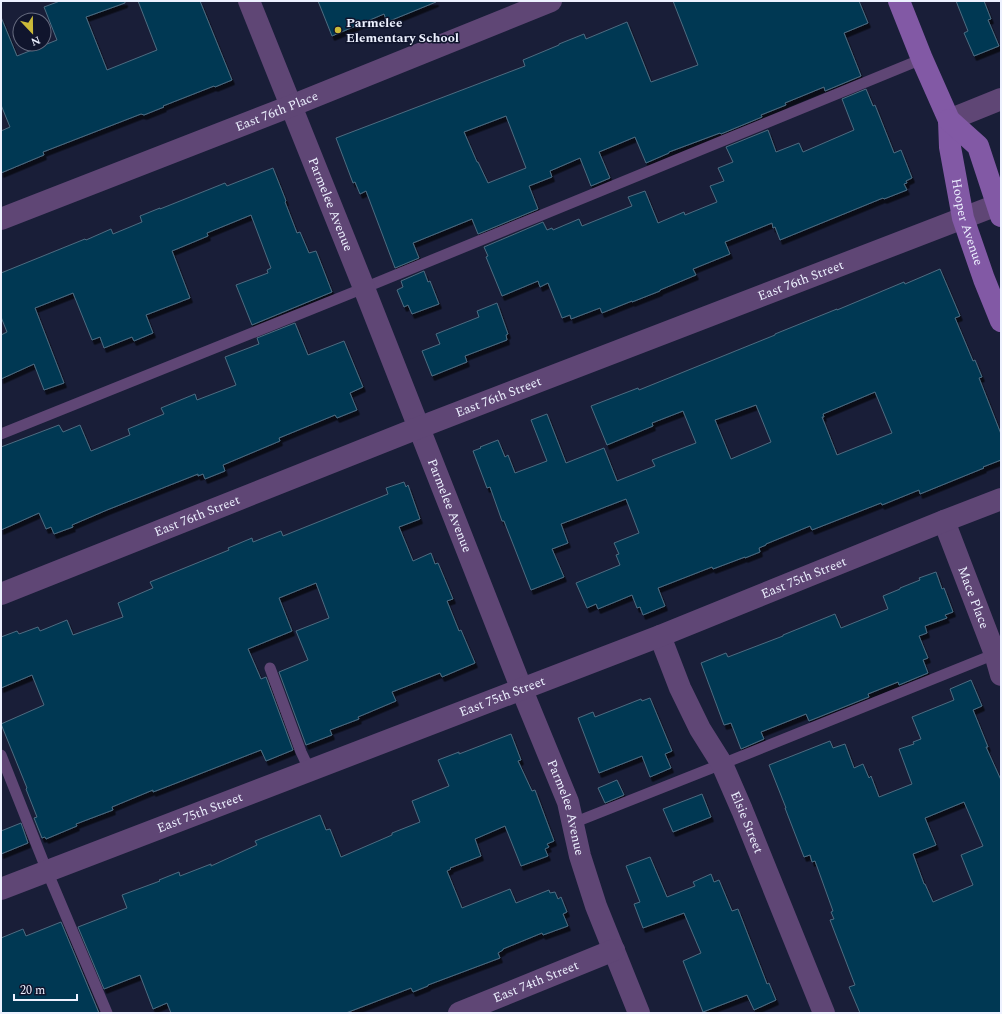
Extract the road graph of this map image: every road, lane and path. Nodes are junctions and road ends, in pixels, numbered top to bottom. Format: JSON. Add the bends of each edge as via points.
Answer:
{"nodes":[{"id":1,"x":249,"y":1,"type":"edge"},
{"id":2,"x":551,"y":1,"type":"edge"},
{"id":3,"x":900,"y":1,"type":"edge"},
{"id":4,"x":922,"y":59,"type":"junction"},
{"id":5,"x":1001,"y":99,"type":"edge"},
{"id":6,"x":291,"y":106,"type":"junction"},
{"id":7,"x":949,"y":120,"type":"junction"},
{"id":8,"x":999,"y":211,"type":"edge"},
{"id":9,"x":964,"y":218,"type":"junction"},
{"id":10,"x":1,"y":219,"type":"edge"},
{"id":11,"x":364,"y":288,"type":"junction"},
{"id":12,"x":1001,"y":321,"type":"edge"},
{"id":13,"x":418,"y":428,"type":"junction"},
{"id":14,"x":1,"y":434,"type":"edge"},
{"id":15,"x":1001,"y":499,"type":"edge"},
{"id":16,"x":944,"y":521,"type":"junction"},
{"id":17,"x":1,"y":594,"type":"edge"},
{"id":18,"x":660,"y":636,"type":"junction"},
{"id":19,"x":995,"y":654,"type":"junction"},
{"id":20,"x":270,"y":668,"type":"dead end"},
{"id":21,"x":1001,"y":675,"type":"edge"},
{"id":22,"x":522,"y":690,"type":"junction"},
{"id":23,"x":1,"y":755,"type":"edge"},
{"id":24,"x":722,"y":764,"type":"junction"},
{"id":25,"x":310,"y":771,"type":"junction"},
{"id":26,"x":573,"y":823,"type":"junction"},
{"id":27,"x":47,"y":871,"type":"junction"},
{"id":28,"x":1,"y":889,"type":"edge"},
{"id":29,"x":614,"y":950,"type":"junction"},
{"id":30,"x":107,"y":1013,"type":"edge"},
{"id":31,"x":458,"y":1013,"type":"edge"},
{"id":32,"x":639,"y":1013,"type":"edge"},
{"id":33,"x":824,"y":1013,"type":"edge"}],
"edges":[{"from":1,"to":6,"type":"street","name":"Parmelee Avenue"},
{"from":2,"to":6,"type":"street","name":"East 76th Place"},
{"from":3,"to":4,"type":"street","name":"Hooper Avenue"},
{"from":4,"to":7,"type":"street","name":"Hooper Avenue"},
{"from":4,"to":11,"type":"lane"},
{"from":5,"to":7,"type":"street"},
{"from":6,"to":10,"type":"street","name":"East 76th Place"},
{"from":6,"to":11,"type":"street","name":"Parmelee Avenue"},
{"from":7,"to":8,"type":"street","name":"Hooper Avenue","via":[[978,146]]},
{"from":7,"to":9,"type":"street","name":"Hooper Avenue","via":[[950,147]]},
{"from":8,"to":9,"type":"street","name":"East 76th Street"},
{"from":9,"to":12,"type":"street","name":"Hooper Avenue"},
{"from":9,"to":13,"type":"street","name":"East 76th Street"},
{"from":11,"to":13,"type":"street","name":"Parmelee Avenue"},
{"from":11,"to":14,"type":"lane"},
{"from":13,"to":17,"type":"street","name":"East 76th Street"},
{"from":13,"to":22,"type":"street","name":"Parmelee Avenue"},
{"from":15,"to":16,"type":"street","name":"East 75th Street"},
{"from":16,"to":18,"type":"street","name":"East 75th Street"},
{"from":16,"to":19,"type":"street","name":"Mace Place"},
{"from":18,"to":22,"type":"street","name":"East 75th Street"},
{"from":18,"to":24,"type":"street","name":"Elsie Street","via":[[680,688],[700,729]]},
{"from":19,"to":21,"type":"street","name":"Mace Place"},
{"from":19,"to":24,"type":"lane"},
{"from":20,"to":25,"type":"lane"},
{"from":22,"to":25,"type":"street","name":"East 75th Street"},
{"from":22,"to":26,"type":"street","name":"Parmelee Avenue","via":[[568,802]]},
{"from":23,"to":27,"type":"lane"},
{"from":24,"to":26,"type":"lane"},
{"from":24,"to":33,"type":"street","name":"Elsie Street"},
{"from":25,"to":27,"type":"street","name":"East 75th Street"},
{"from":26,"to":29,"type":"street","name":"Parmelee Avenue","via":[[596,906]]},
{"from":27,"to":28,"type":"street","name":"East 75th Street"},
{"from":27,"to":30,"type":"lane"},
{"from":29,"to":31,"type":"street","name":"East 74th Street"},
{"from":29,"to":32,"type":"street","name":"Parmelee Avenue"}]}
